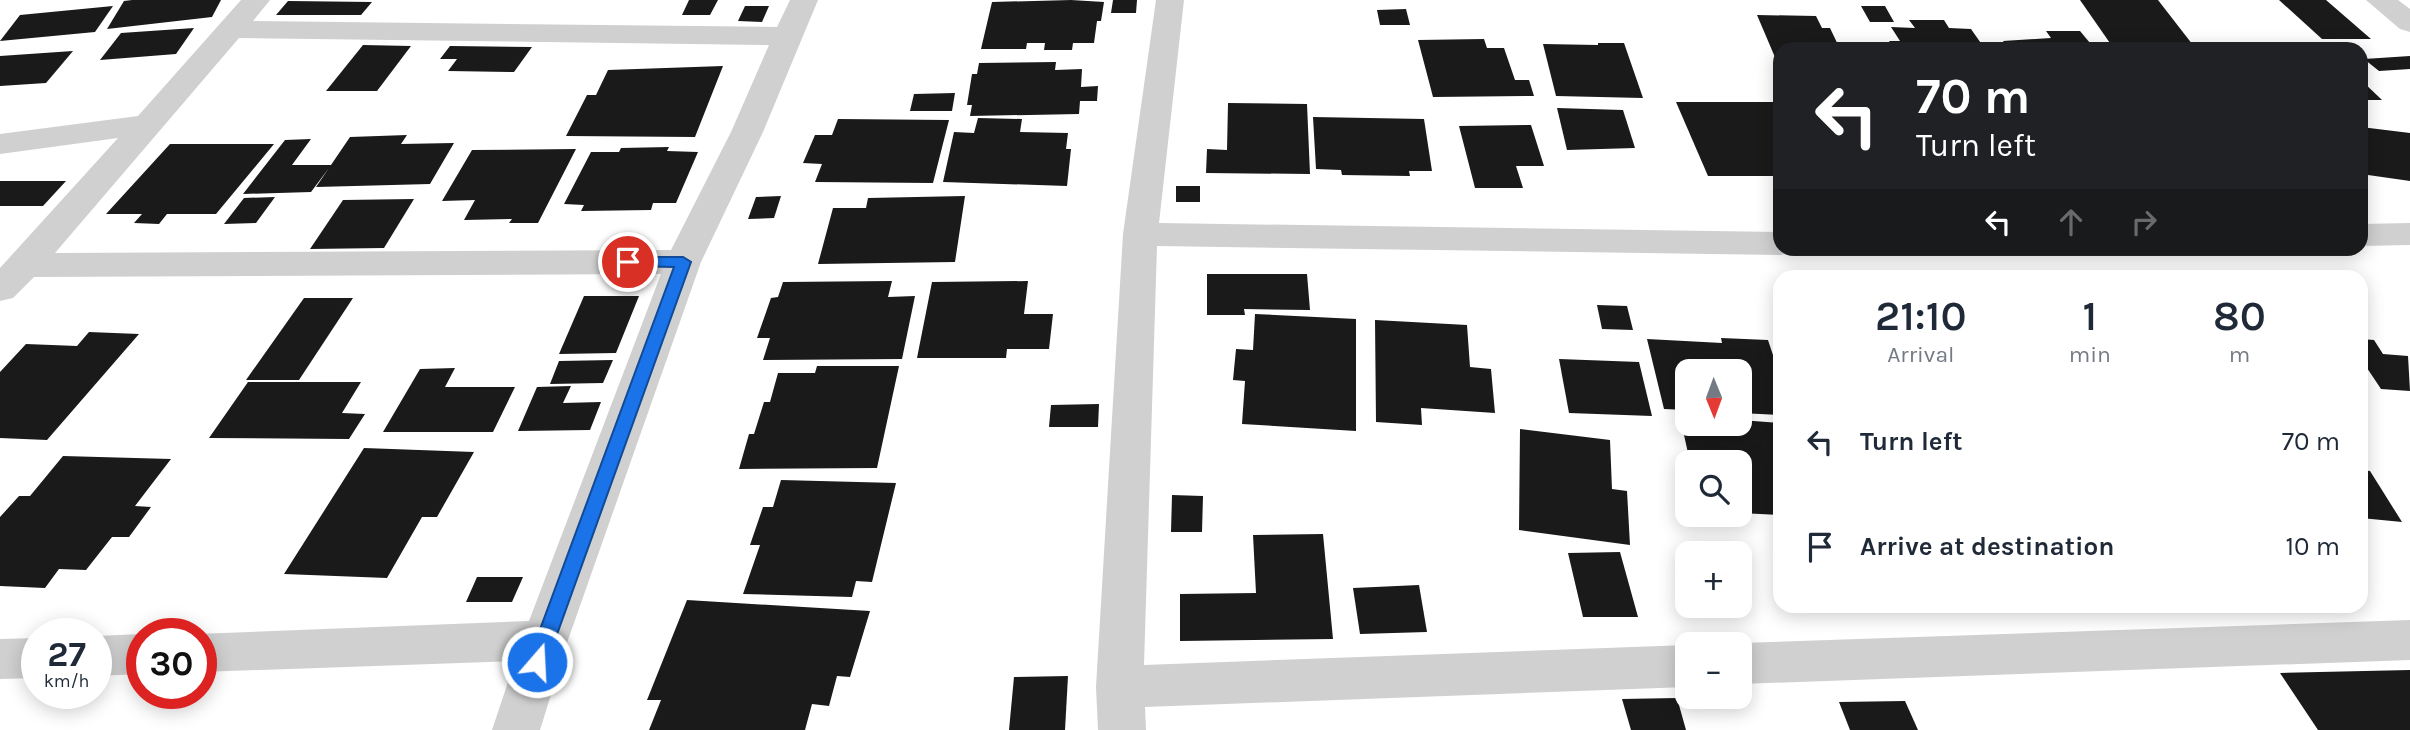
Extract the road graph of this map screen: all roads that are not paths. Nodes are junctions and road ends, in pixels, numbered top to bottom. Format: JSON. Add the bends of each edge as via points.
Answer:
{"nodes":[{"id":1,"x":256,"y":0,"type":"edge"},
{"id":2,"x":804,"y":0,"type":"edge"},
{"id":3,"x":1170,"y":0,"type":"edge"},
{"id":4,"x":2380,"y":0,"type":"edge"},
{"id":5,"x":2410,"y":23,"type":"edge"},
{"id":6,"x":229,"y":29,"type":"junction"},
{"id":7,"x":787,"y":36,"type":"junction"},
{"id":8,"x":148,"y":124,"type":"junction"},
{"id":9,"x":0,"y":144,"type":"edge"},
{"id":10,"x":1140,"y":234,"type":"junction"},
{"id":11,"x":2410,"y":234,"type":"edge"},
{"id":12,"x":2368,"y":235,"type":"edge"},
{"id":13,"x":1773,"y":244,"type":"edge"},
{"id":14,"x":683,"y":262,"type":"junction"},
{"id":15,"x":12,"y":277,"type":"edge"},
{"id":16,"x":545,"y":640,"type":"junction"},
{"id":17,"x":2410,"y":640,"type":"edge"},
{"id":18,"x":217,"y":651,"type":"edge"},
{"id":19,"x":21,"y":658,"type":"edge"},
{"id":20,"x":0,"y":659,"type":"edge"},
{"id":21,"x":1752,"y":664,"type":"edge"},
{"id":22,"x":1675,"y":667,"type":"edge"},
{"id":23,"x":1121,"y":709,"type":"edge"},
{"id":24,"x":516,"y":730,"type":"edge"}],
"edges":[{"from":1,"to":6,"type":"street"},
{"from":2,"to":7,"type":"street"},
{"from":3,"to":10,"type":"street"},
{"from":4,"to":5,"type":"street"},
{"from":6,"to":7,"type":"street"},
{"from":6,"to":8,"type":"street"},
{"from":7,"to":14,"type":"street","via":[[747,132]]},
{"from":8,"to":9,"type":"street"},
{"from":8,"to":15,"type":"street"},
{"from":10,"to":13,"type":"street"},
{"from":10,"to":23,"type":"street"},
{"from":11,"to":12,"type":"street"},
{"from":14,"to":15,"type":"street"},
{"from":14,"to":16,"type":"street"},
{"from":16,"to":18,"type":"street"},
{"from":16,"to":24,"type":"street"},
{"from":17,"to":21,"type":"street"},
{"from":19,"to":20,"type":"street"},
{"from":22,"to":23,"type":"street"}]}
